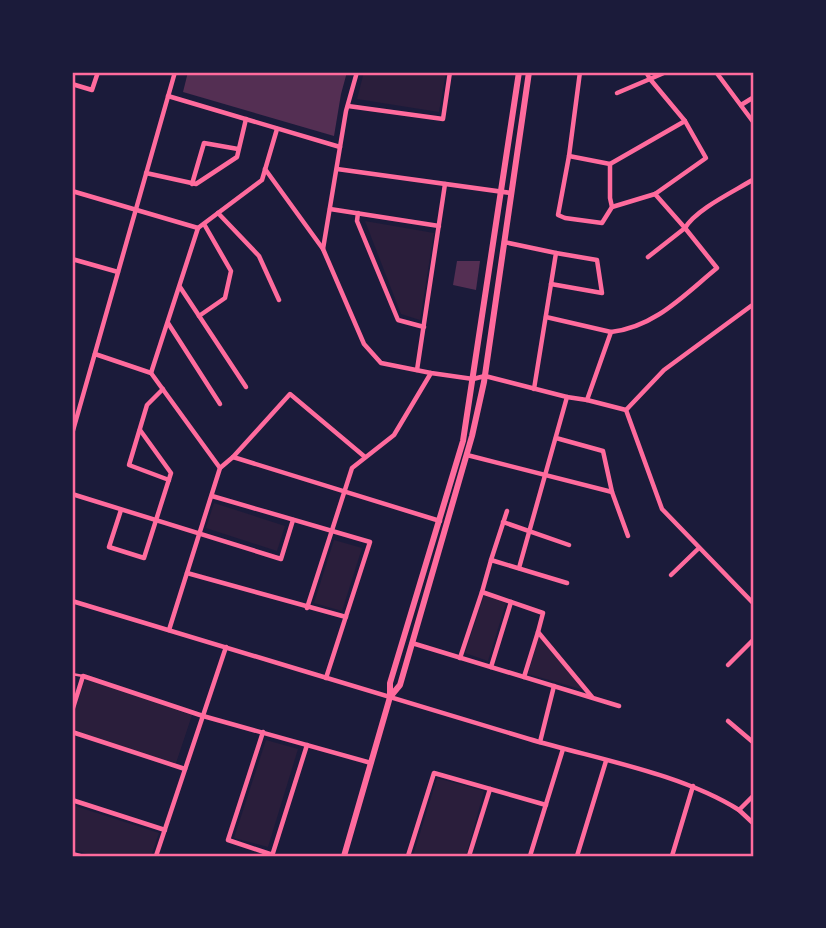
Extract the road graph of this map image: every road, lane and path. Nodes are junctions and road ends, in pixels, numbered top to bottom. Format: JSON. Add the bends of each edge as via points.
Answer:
{"nodes":[{"id":1,"x":97,"y":72,"type":"edge"},
{"id":2,"x":176,"y":72,"type":"edge"},
{"id":3,"x":357,"y":72,"type":"edge"},
{"id":4,"x":450,"y":72,"type":"edge"},
{"id":5,"x":519,"y":72,"type":"edge"},
{"id":6,"x":529,"y":72,"type":"edge"},
{"id":7,"x":580,"y":72,"type":"edge"},
{"id":8,"x":646,"y":72,"type":"edge"},
{"id":9,"x":666,"y":72,"type":"edge"},
{"id":10,"x":716,"y":72,"type":"edge"},
{"id":11,"x":650,"y":79,"type":"junction"},
{"id":12,"x":72,"y":83,"type":"edge"},
{"id":13,"x":617,"y":93,"type":"dead end"},
{"id":14,"x":169,"y":96,"type":"junction"},
{"id":15,"x":754,"y":97,"type":"edge"},
{"id":16,"x":741,"y":105,"type":"junction"},
{"id":17,"x":348,"y":106,"type":"junction"},
{"id":18,"x":246,"y":119,"type":"junction"},
{"id":19,"x":685,"y":121,"type":"junction"},
{"id":20,"x":754,"y":123,"type":"edge"},
{"id":21,"x":278,"y":129,"type":"junction"},
{"id":22,"x":340,"y":147,"type":"junction"},
{"id":23,"x":239,"y":149,"type":"junction"},
{"id":24,"x":569,"y":156,"type":"junction"},
{"id":25,"x":610,"y":164,"type":"junction"},
{"id":26,"x":265,"y":169,"type":"junction"},
{"id":27,"x":337,"y":169,"type":"junction"},
{"id":28,"x":146,"y":173,"type":"junction"},
{"id":29,"x":754,"y":179,"type":"edge"},
{"id":30,"x":192,"y":184,"type":"junction"},
{"id":31,"x":445,"y":184,"type":"junction"},
{"id":32,"x":72,"y":191,"type":"edge"},
{"id":33,"x":501,"y":191,"type":"junction"},
{"id":34,"x":512,"y":193,"type":"junction"},
{"id":35,"x":655,"y":194,"type":"junction"},
{"id":36,"x":612,"y":207,"type":"junction"},
{"id":37,"x":137,"y":209,"type":"junction"},
{"id":38,"x":330,"y":209,"type":"junction"},
{"id":39,"x":218,"y":213,"type":"junction"},
{"id":40,"x":358,"y":214,"type":"junction"},
{"id":41,"x":204,"y":224,"type":"junction"},
{"id":42,"x":439,"y":226,"type":"junction"},
{"id":43,"x":198,"y":228,"type":"junction"},
{"id":44,"x":685,"y":228,"type":"junction"},
{"id":45,"x":504,"y":242,"type":"junction"},
{"id":46,"x":323,"y":249,"type":"junction"},
{"id":47,"x":556,"y":253,"type":"junction"},
{"id":48,"x":648,"y":257,"type":"dead end"},
{"id":49,"x":72,"y":259,"type":"edge"},
{"id":50,"x":118,"y":272,"type":"junction"},
{"id":51,"x":551,"y":284,"type":"junction"},
{"id":52,"x":179,"y":287,"type":"junction"},
{"id":53,"x":279,"y":300,"type":"dead end"},
{"id":54,"x":751,"y":306,"type":"dead end"},
{"id":55,"x":199,"y":316,"type":"junction"},
{"id":56,"x":546,"y":317,"type":"junction"},
{"id":57,"x":167,"y":323,"type":"junction"},
{"id":58,"x":424,"y":327,"type":"junction"},
{"id":59,"x":611,"y":332,"type":"junction"},
{"id":60,"x":94,"y":354,"type":"junction"},
{"id":61,"x":417,"y":370,"type":"junction"},
{"id":62,"x":151,"y":373,"type":"junction"},
{"id":63,"x":431,"y":373,"type":"junction"},
{"id":64,"x":485,"y":376,"type":"junction"},
{"id":65,"x":473,"y":379,"type":"junction"},
{"id":66,"x":246,"y":387,"type":"dead end"},
{"id":67,"x":163,"y":389,"type":"junction"},
{"id":68,"x":534,"y":389,"type":"junction"},
{"id":69,"x":567,"y":397,"type":"junction"},
{"id":70,"x":587,"y":400,"type":"junction"},
{"id":71,"x":220,"y":404,"type":"dead end"},
{"id":72,"x":626,"y":410,"type":"junction"},
{"id":73,"x":140,"y":430,"type":"junction"},
{"id":74,"x":72,"y":433,"type":"edge"},
{"id":75,"x":556,"y":438,"type":"junction"},
{"id":76,"x":467,"y":455,"type":"junction"},
{"id":77,"x":233,"y":457,"type":"junction"},
{"id":78,"x":365,"y":457,"type":"junction"},
{"id":79,"x":220,"y":468,"type":"junction"},
{"id":80,"x":545,"y":474,"type":"junction"},
{"id":81,"x":169,"y":480,"type":"junction"},
{"id":82,"x":343,"y":491,"type":"junction"},
{"id":83,"x":612,"y":492,"type":"junction"},
{"id":84,"x":72,"y":494,"type":"edge"},
{"id":85,"x":212,"y":496,"type":"junction"},
{"id":86,"x":121,"y":510,"type":"junction"},
{"id":87,"x":507,"y":511,"type":"dead end"},
{"id":88,"x":293,"y":520,"type":"junction"},
{"id":89,"x":156,"y":521,"type":"junction"},
{"id":90,"x":439,"y":521,"type":"junction"},
{"id":91,"x":503,"y":522,"type":"junction"},
{"id":92,"x":447,"y":523,"type":"junction"},
{"id":93,"x":331,"y":531,"type":"junction"},
{"id":94,"x":530,"y":531,"type":"junction"},
{"id":95,"x":200,"y":535,"type":"junction"},
{"id":96,"x":628,"y":536,"type":"dead end"},
{"id":97,"x":569,"y":545,"type":"dead end"},
{"id":98,"x":699,"y":548,"type":"junction"},
{"id":99,"x":491,"y":560,"type":"junction"},
{"id":100,"x":519,"y":568,"type":"junction"},
{"id":101,"x":187,"y":573,"type":"junction"},
{"id":102,"x":671,"y":575,"type":"dead end"},
{"id":103,"x":567,"y":583,"type":"dead end"},
{"id":104,"x":482,"y":592,"type":"junction"},
{"id":105,"x":72,"y":601,"type":"edge"},
{"id":106,"x":511,"y":602,"type":"junction"},
{"id":107,"x":754,"y":604,"type":"edge"},
{"id":108,"x":307,"y":608,"type":"junction"},
{"id":109,"x":346,"y":617,"type":"junction"},
{"id":110,"x":169,"y":630,"type":"junction"},
{"id":111,"x":538,"y":632,"type":"junction"},
{"id":112,"x":754,"y":639,"type":"edge"},
{"id":113,"x":412,"y":643,"type":"junction"},
{"id":114,"x":226,"y":648,"type":"junction"},
{"id":115,"x":460,"y":658,"type":"junction"},
{"id":116,"x":728,"y":665,"type":"dead end"},
{"id":117,"x":491,"y":667,"type":"junction"},
{"id":118,"x":72,"y":674,"type":"edge"},
{"id":119,"x":83,"y":676,"type":"junction"},
{"id":120,"x":524,"y":677,"type":"junction"},
{"id":121,"x":326,"y":678,"type":"junction"},
{"id":122,"x":554,"y":686,"type":"junction"},
{"id":123,"x":390,"y":697,"type":"junction"},
{"id":124,"x":592,"y":698,"type":"junction"},
{"id":125,"x":619,"y":706,"type":"dead end"},
{"id":126,"x":72,"y":711,"type":"edge"},
{"id":127,"x":203,"y":716,"type":"junction"},
{"id":128,"x":728,"y":721,"type":"dead end"},
{"id":129,"x":72,"y":732,"type":"edge"},
{"id":130,"x":262,"y":732,"type":"junction"},
{"id":131,"x":540,"y":742,"type":"junction"},
{"id":132,"x":754,"y":743,"type":"edge"},
{"id":133,"x":307,"y":745,"type":"junction"},
{"id":134,"x":563,"y":749,"type":"junction"},
{"id":135,"x":606,"y":761,"type":"junction"},
{"id":136,"x":371,"y":763,"type":"junction"},
{"id":137,"x":185,"y":769,"type":"junction"},
{"id":138,"x":693,"y":786,"type":"junction"},
{"id":139,"x":490,"y":789,"type":"junction"},
{"id":140,"x":754,"y":795,"type":"edge"},
{"id":141,"x":72,"y":800,"type":"edge"},
{"id":142,"x":546,"y":805,"type":"junction"},
{"id":143,"x":740,"y":810,"type":"junction"},
{"id":144,"x":754,"y":824,"type":"edge"},
{"id":145,"x":165,"y":830,"type":"junction"},
{"id":146,"x":72,"y":854,"type":"edge"},
{"id":147,"x":272,"y":855,"type":"edge"},
{"id":148,"x":80,"y":856,"type":"edge"},
{"id":149,"x":156,"y":856,"type":"edge"},
{"id":150,"x":344,"y":856,"type":"edge"},
{"id":151,"x":408,"y":856,"type":"edge"},
{"id":152,"x":469,"y":856,"type":"edge"},
{"id":153,"x":530,"y":856,"type":"edge"},
{"id":154,"x":577,"y":856,"type":"edge"},
{"id":155,"x":672,"y":856,"type":"edge"}],
"edges":[{"from":1,"to":12,"type":"street","via":[[92,90]]},
{"from":2,"to":14,"type":"street"},
{"from":3,"to":17,"type":"street"},
{"from":4,"to":17,"type":"street","via":[[443,119]]},
{"from":5,"to":33,"type":"street"},
{"from":6,"to":34,"type":"street"},
{"from":7,"to":24,"type":"street"},
{"from":8,"to":11,"type":"street"},
{"from":9,"to":11,"type":"street"},
{"from":10,"to":16,"type":"street"},
{"from":11,"to":13,"type":"street"},
{"from":11,"to":19,"type":"street"},
{"from":14,"to":18,"type":"street"},
{"from":14,"to":28,"type":"street"},
{"from":15,"to":16,"type":"street"},
{"from":16,"to":20,"type":"street"},
{"from":17,"to":22,"type":"street"},
{"from":18,"to":21,"type":"street"},
{"from":18,"to":23,"type":"street"},
{"from":19,"to":25,"type":"street"},
{"from":19,"to":35,"type":"street","via":[[706,158]]},
{"from":21,"to":22,"type":"street"},
{"from":21,"to":26,"type":"street"},
{"from":22,"to":27,"type":"street"},
{"from":23,"to":30,"type":"street","via":[[237,157]]},
{"from":23,"to":30,"type":"street","via":[[204,143]]},
{"from":24,"to":25,"type":"street"},
{"from":24,"to":36,"type":"street","via":[[558,215],[602,223]]},
{"from":25,"to":36,"type":"street"},
{"from":26,"to":39,"type":"street","via":[[262,180]]},
{"from":26,"to":46,"type":"street"},
{"from":27,"to":31,"type":"street"},
{"from":27,"to":38,"type":"street"},
{"from":28,"to":30,"type":"street"},
{"from":28,"to":37,"type":"street"},
{"from":29,"to":44,"type":"street","via":[[702,211]]},
{"from":31,"to":33,"type":"street"},
{"from":31,"to":42,"type":"street"},
{"from":32,"to":37,"type":"street"},
{"from":33,"to":34,"type":"street"},
{"from":33,"to":65,"type":"street"},
{"from":34,"to":45,"type":"street"},
{"from":35,"to":36,"type":"street"},
{"from":35,"to":44,"type":"street"},
{"from":37,"to":43,"type":"street"},
{"from":37,"to":50,"type":"street"},
{"from":38,"to":40,"type":"street"},
{"from":38,"to":46,"type":"street"},
{"from":39,"to":41,"type":"street"},
{"from":39,"to":53,"type":"street","via":[[259,256]]},
{"from":40,"to":42,"type":"street"},
{"from":40,"to":58,"type":"street","via":[[398,320]]},
{"from":41,"to":43,"type":"street"},
{"from":41,"to":55,"type":"street","via":[[231,271],[225,298]]},
{"from":42,"to":58,"type":"street"},
{"from":43,"to":52,"type":"street"},
{"from":44,"to":48,"type":"street"},
{"from":44,"to":59,"type":"street","via":[[717,268],[655,318]]},
{"from":45,"to":47,"type":"street"},
{"from":45,"to":64,"type":"street"},
{"from":46,"to":61,"type":"street","via":[[364,344],[381,363]]},
{"from":47,"to":51,"type":"street"},
{"from":47,"to":51,"type":"street","via":[[597,260],[602,293]]},
{"from":49,"to":50,"type":"street"},
{"from":50,"to":60,"type":"street"},
{"from":51,"to":56,"type":"street"},
{"from":52,"to":55,"type":"street"},
{"from":52,"to":57,"type":"street"},
{"from":54,"to":72,"type":"street","via":[[664,370]]},
{"from":55,"to":66,"type":"street"},
{"from":56,"to":59,"type":"street"},
{"from":56,"to":68,"type":"street"},
{"from":57,"to":62,"type":"street"},
{"from":57,"to":71,"type":"street"},
{"from":58,"to":61,"type":"street"},
{"from":59,"to":70,"type":"street"},
{"from":60,"to":62,"type":"street"},
{"from":60,"to":74,"type":"street"},
{"from":61,"to":63,"type":"street"},
{"from":62,"to":67,"type":"street"},
{"from":63,"to":65,"type":"street"},
{"from":63,"to":78,"type":"street","via":[[394,435]]},
{"from":64,"to":65,"type":"street"},
{"from":64,"to":68,"type":"street"},
{"from":64,"to":76,"type":"street"},
{"from":65,"to":90,"type":"street","via":[[463,441]]},
{"from":67,"to":73,"type":"street","via":[[147,405]]},
{"from":67,"to":79,"type":"street"},
{"from":68,"to":69,"type":"street"},
{"from":69,"to":70,"type":"street"},
{"from":69,"to":75,"type":"street"},
{"from":70,"to":72,"type":"street"},
{"from":72,"to":98,"type":"street","via":[[662,509]]},
{"from":73,"to":81,"type":"street","via":[[171,473]]},
{"from":73,"to":81,"type":"street","via":[[129,465]]},
{"from":75,"to":80,"type":"street"},
{"from":75,"to":83,"type":"street","via":[[603,451]]},
{"from":76,"to":80,"type":"street"},
{"from":76,"to":92,"type":"street"},
{"from":77,"to":78,"type":"street","via":[[290,394]]},
{"from":77,"to":79,"type":"street"},
{"from":77,"to":82,"type":"street"},
{"from":78,"to":82,"type":"street","via":[[352,468]]},
{"from":79,"to":85,"type":"street"},
{"from":80,"to":83,"type":"street"},
{"from":80,"to":94,"type":"street"},
{"from":81,"to":89,"type":"street"},
{"from":82,"to":90,"type":"street"},
{"from":82,"to":93,"type":"street"},
{"from":83,"to":96,"type":"street"},
{"from":84,"to":86,"type":"street"},
{"from":85,"to":88,"type":"street"},
{"from":85,"to":95,"type":"street"},
{"from":86,"to":89,"type":"street"},
{"from":86,"to":89,"type":"street","via":[[109,547],[144,558]]},
{"from":87,"to":91,"type":"street"},
{"from":88,"to":93,"type":"street"},
{"from":88,"to":95,"type":"street","via":[[281,559]]},
{"from":89,"to":95,"type":"street"},
{"from":90,"to":92,"type":"street"},
{"from":90,"to":123,"type":"street","via":[[390,683]]},
{"from":91,"to":94,"type":"street"},
{"from":91,"to":99,"type":"street"},
{"from":92,"to":113,"type":"street"},
{"from":93,"to":108,"type":"street"},
{"from":93,"to":109,"type":"street","via":[[370,542]]},
{"from":94,"to":97,"type":"street"},
{"from":94,"to":100,"type":"street"},
{"from":95,"to":101,"type":"street"},
{"from":98,"to":102,"type":"street"},
{"from":98,"to":107,"type":"street"},
{"from":99,"to":100,"type":"street"},
{"from":99,"to":104,"type":"street"},
{"from":100,"to":103,"type":"street"},
{"from":101,"to":108,"type":"street"},
{"from":101,"to":110,"type":"street"},
{"from":104,"to":106,"type":"street"},
{"from":104,"to":115,"type":"street"},
{"from":105,"to":110,"type":"street"},
{"from":106,"to":111,"type":"street","via":[[543,613]]},
{"from":106,"to":117,"type":"street"},
{"from":108,"to":109,"type":"street"},
{"from":109,"to":121,"type":"street"},
{"from":110,"to":114,"type":"street"},
{"from":111,"to":120,"type":"street"},
{"from":111,"to":124,"type":"street"},
{"from":112,"to":116,"type":"street"},
{"from":113,"to":115,"type":"street"},
{"from":113,"to":123,"type":"street","via":[[400,685]]},
{"from":114,"to":121,"type":"street"},
{"from":114,"to":127,"type":"street"},
{"from":115,"to":117,"type":"street"},
{"from":117,"to":120,"type":"street"},
{"from":118,"to":119,"type":"lane"},
{"from":119,"to":126,"type":"street"},
{"from":119,"to":127,"type":"street"},
{"from":120,"to":122,"type":"street"},
{"from":121,"to":123,"type":"street"},
{"from":122,"to":124,"type":"street"},
{"from":122,"to":131,"type":"street"},
{"from":123,"to":131,"type":"street"},
{"from":123,"to":136,"type":"street"},
{"from":124,"to":125,"type":"street"},
{"from":127,"to":130,"type":"street"},
{"from":127,"to":137,"type":"street"},
{"from":128,"to":132,"type":"street"},
{"from":129,"to":137,"type":"street"},
{"from":130,"to":133,"type":"street"},
{"from":130,"to":147,"type":"street","via":[[228,840]]},
{"from":131,"to":134,"type":"street"},
{"from":133,"to":136,"type":"street"},
{"from":133,"to":147,"type":"street"},
{"from":134,"to":135,"type":"street"},
{"from":134,"to":142,"type":"street"},
{"from":135,"to":138,"type":"street"},
{"from":135,"to":154,"type":"street"},
{"from":136,"to":150,"type":"street"},
{"from":137,"to":145,"type":"street"},
{"from":138,"to":143,"type":"street"},
{"from":138,"to":155,"type":"street"},
{"from":139,"to":142,"type":"street"},
{"from":139,"to":151,"type":"street","via":[[434,773]]},
{"from":139,"to":152,"type":"street"},
{"from":140,"to":143,"type":"street"},
{"from":141,"to":145,"type":"street"},
{"from":142,"to":153,"type":"street"},
{"from":143,"to":144,"type":"street"},
{"from":145,"to":149,"type":"street"},
{"from":146,"to":148,"type":"street"}]}
